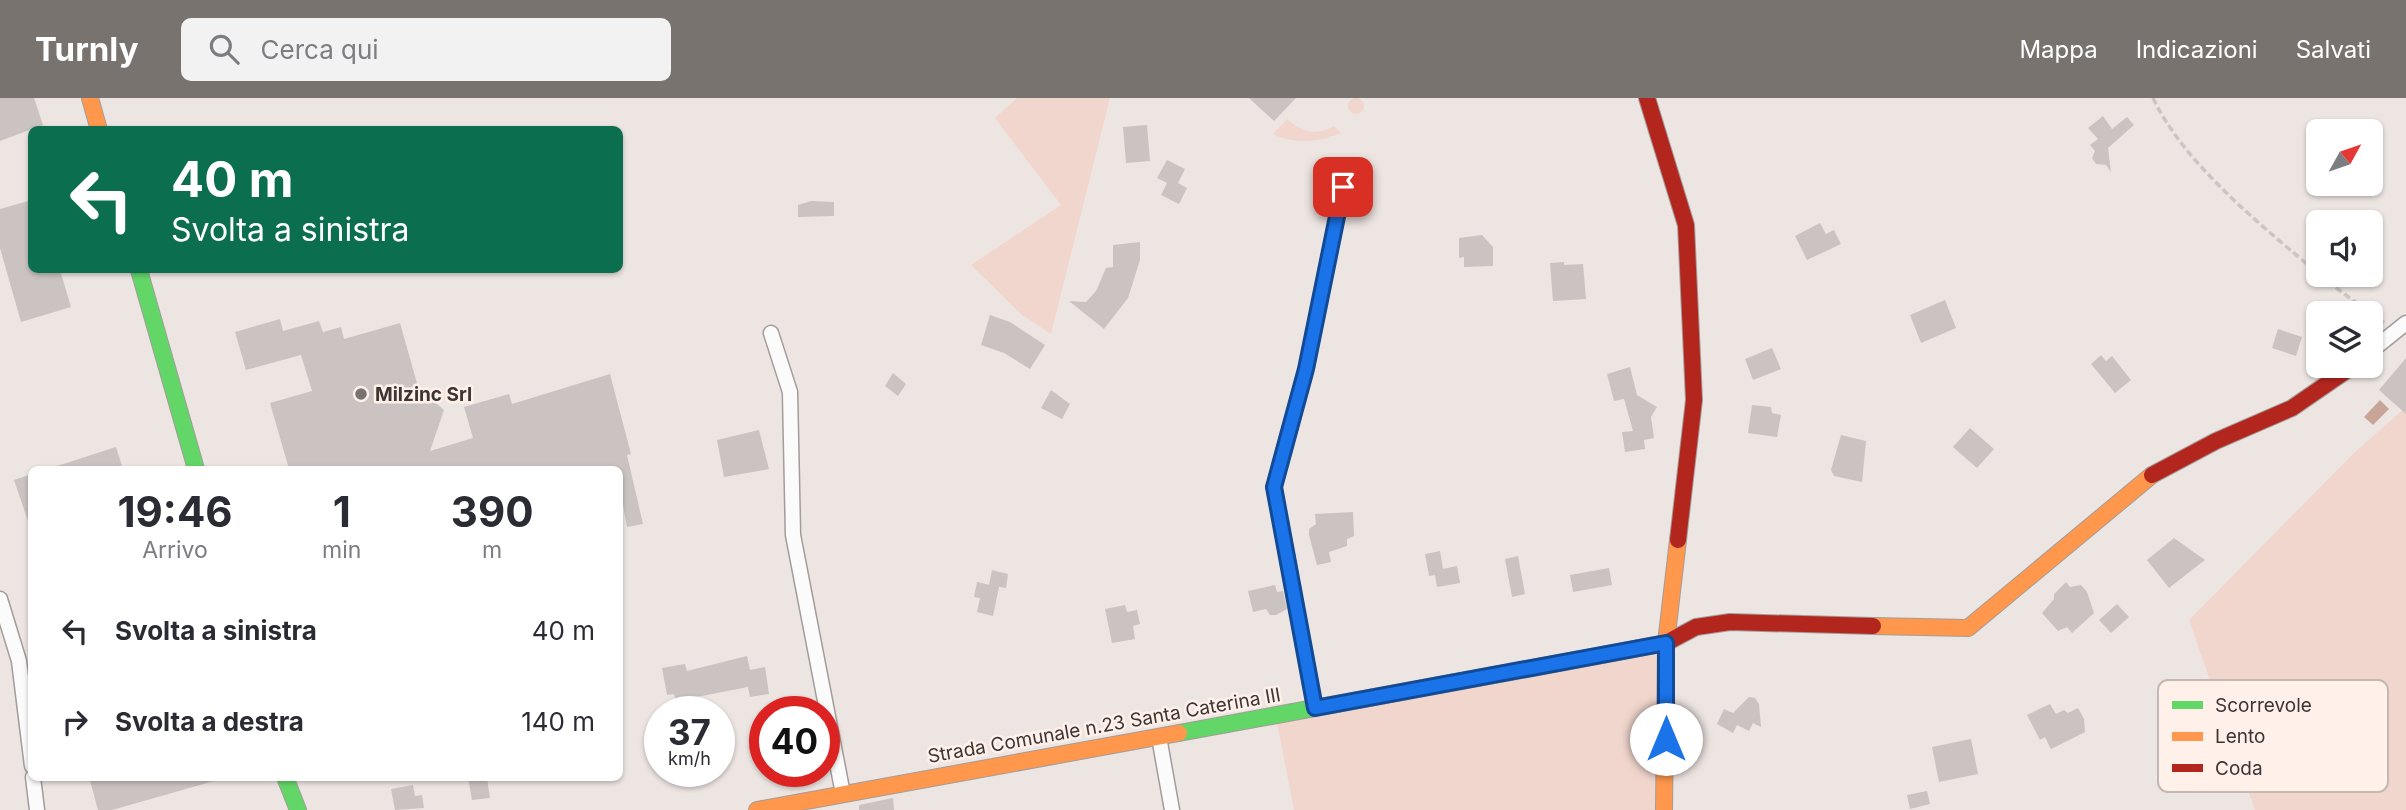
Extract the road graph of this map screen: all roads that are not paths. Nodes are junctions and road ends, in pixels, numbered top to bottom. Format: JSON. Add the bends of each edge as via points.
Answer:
{"nodes":[{"id":1,"x":90,"y":98,"type":"edge"},
{"id":2,"x":1647,"y":98,"type":"edge"},
{"id":3,"x":98,"y":126,"type":"edge"},
{"id":4,"x":1343,"y":187,"type":"dead end"},
{"id":5,"x":140,"y":273,"type":"edge"},
{"id":6,"x":2406,"y":323,"type":"edge"},
{"id":7,"x":771,"y":333,"type":"dead end"},
{"id":8,"x":2383,"y":341,"type":"edge"},
{"id":9,"x":2336,"y":378,"type":"edge"},
{"id":10,"x":195,"y":466,"type":"edge"},
{"id":11,"x":0,"y":599,"type":"edge"},
{"id":12,"x":1666,"y":643,"type":"junction"},
{"id":13,"x":1315,"y":708,"type":"junction"},
{"id":14,"x":28,"y":733,"type":"edge"},
{"id":15,"x":1159,"y":737,"type":"junction"},
{"id":16,"x":33,"y":781,"type":"edge"},
{"id":17,"x":283,"y":781,"type":"edge"},
{"id":18,"x":285,"y":781,"type":"edge"},
{"id":19,"x":843,"y":794,"type":"junction"},
{"id":20,"x":37,"y":810,"type":"edge"},
{"id":21,"x":284,"y":810,"type":"edge"},
{"id":22,"x":298,"y":810,"type":"edge"},
{"id":23,"x":757,"y":810,"type":"edge"},
{"id":24,"x":1172,"y":810,"type":"edge"},
{"id":25,"x":1664,"y":810,"type":"edge"}],
"edges":[{"from":1,"to":3,"type":"street"},
{"from":2,"to":12,"type":"street","via":[[1686,225],[1694,400]]},
{"from":4,"to":13,"type":"street","via":[[1306,369],[1274,487]]},
{"from":5,"to":10,"type":"street"},
{"from":6,"to":8,"type":"street"},
{"from":7,"to":19,"type":"street","via":[[790,392],[793,536]]},
{"from":9,"to":12,"type":"street","name":"Strada Comunale n.23 Santa Caterina III","via":[[2292,408],[2155,474],[1968,628],[1730,622],[1696,626]]},
{"from":11,"to":14,"type":"street","via":[[19,661]]},
{"from":12,"to":13,"type":"street","name":"Strada Comunale n.23 Santa Caterina III"},
{"from":12,"to":25,"type":"street"},
{"from":13,"to":15,"type":"street","name":"Strada Comunale n.23 Santa Caterina III"},
{"from":15,"to":19,"type":"street","name":"Strada Comunale n.23 Santa Caterina III"},
{"from":15,"to":24,"type":"street"},
{"from":16,"to":20,"type":"street"},
{"from":17,"to":21,"type":"street"},
{"from":18,"to":22,"type":"street"},
{"from":19,"to":23,"type":"street","name":"Strada Comunale n.23 Santa Caterina III"}]}
